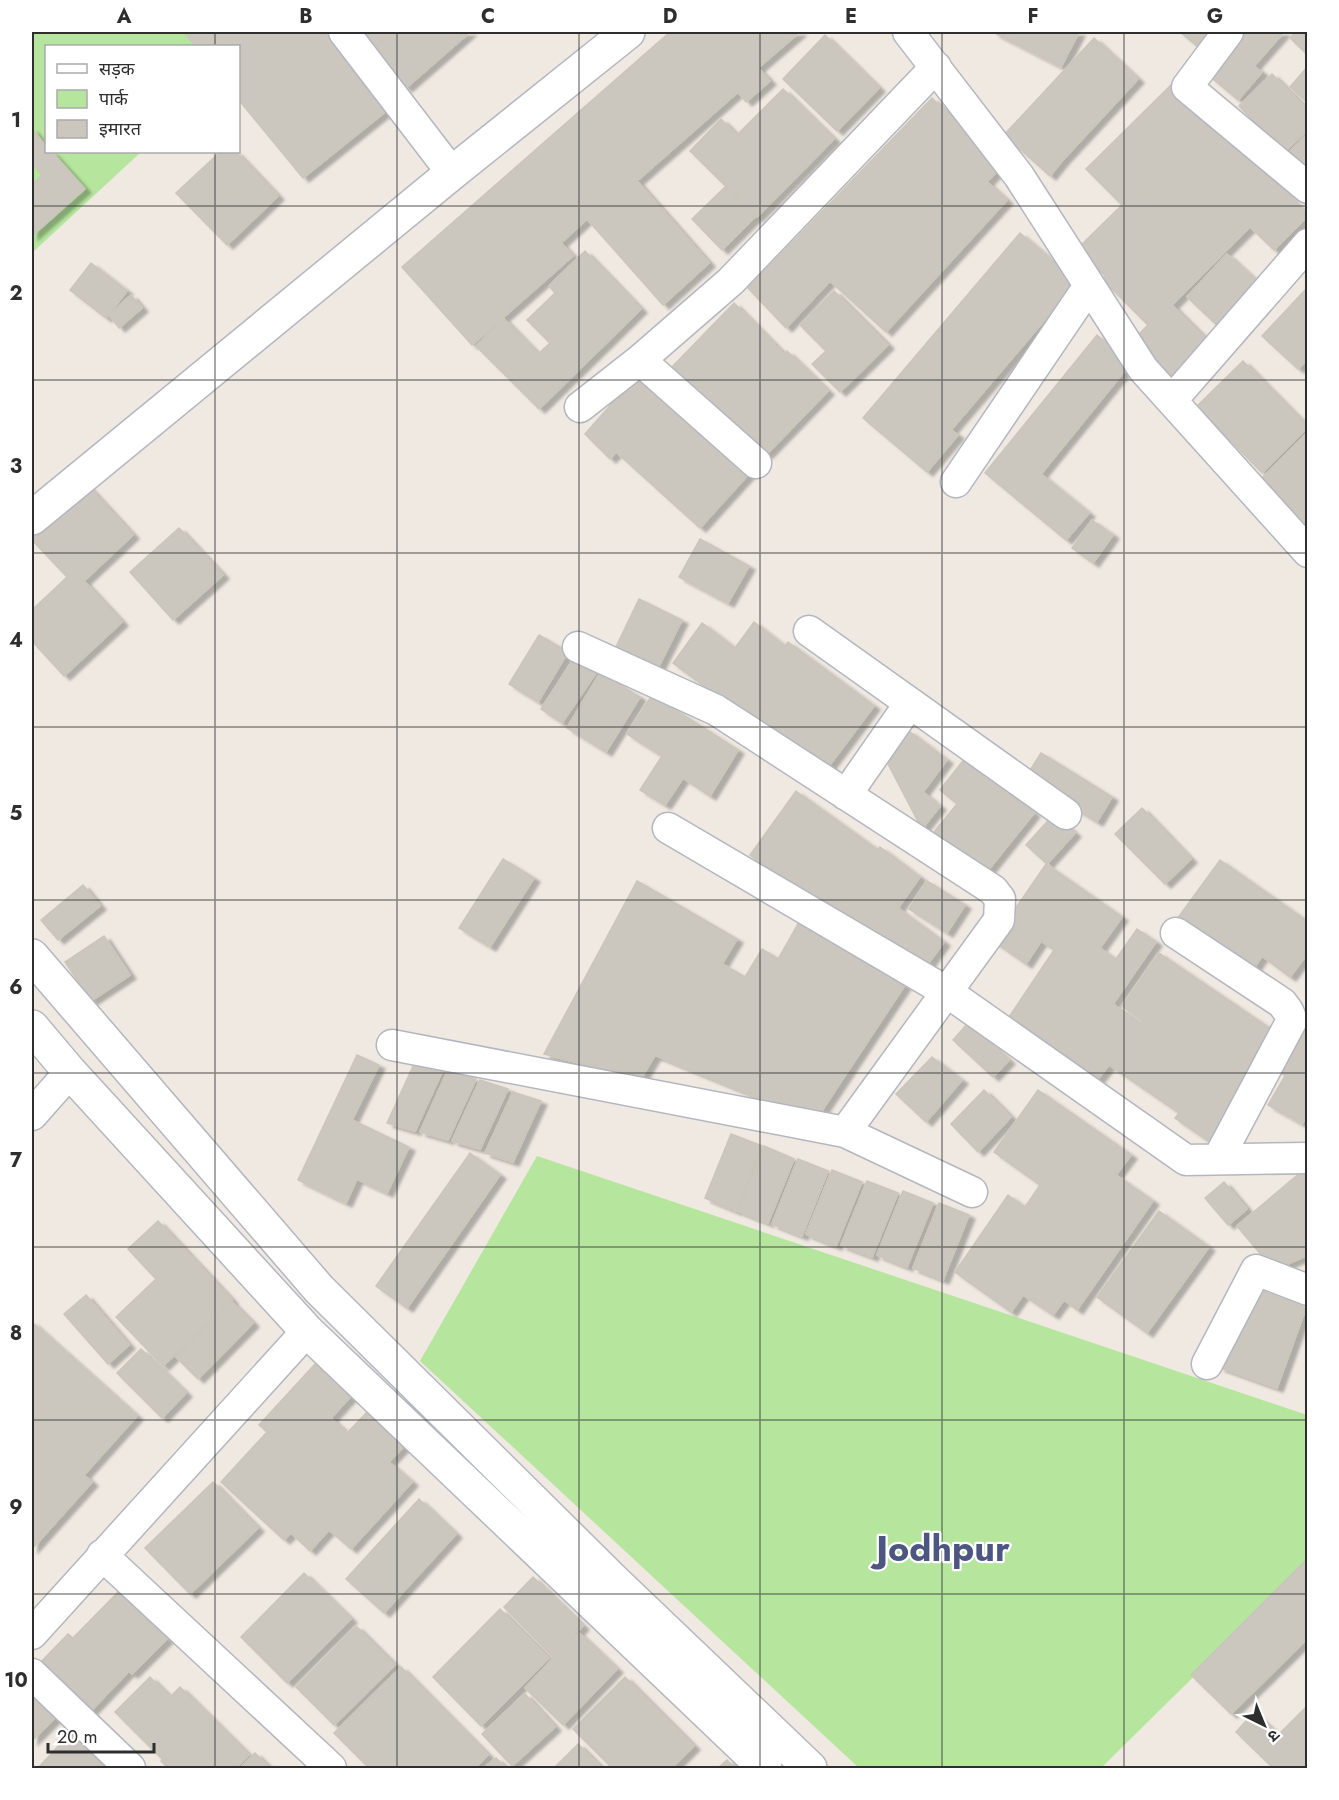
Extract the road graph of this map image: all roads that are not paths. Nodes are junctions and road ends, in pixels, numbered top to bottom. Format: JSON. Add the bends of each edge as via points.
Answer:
{"nodes":[{"id":1,"x":344,"y":32,"type":"edge"},
{"id":2,"x":628,"y":32,"type":"edge"},
{"id":3,"x":908,"y":32,"type":"edge"},
{"id":4,"x":1228,"y":32,"type":"edge"},
{"id":5,"x":936,"y":67,"type":"junction"},
{"id":6,"x":452,"y":173,"type":"junction"},
{"id":7,"x":1308,"y":188,"type":"edge"},
{"id":8,"x":1308,"y":243,"type":"edge"},
{"id":9,"x":1089,"y":286,"type":"junction"},
{"id":10,"x":640,"y":360,"type":"junction"},
{"id":11,"x":1172,"y":400,"type":"junction"},
{"id":12,"x":580,"y":408,"type":"dead end"},
{"id":13,"x":756,"y":463,"type":"dead end"},
{"id":14,"x":956,"y":482,"type":"dead end"},
{"id":15,"x":32,"y":518,"type":"edge"},
{"id":16,"x":1308,"y":552,"type":"edge"},
{"id":17,"x":809,"y":631,"type":"dead end"},
{"id":18,"x":578,"y":647,"type":"dead end"},
{"id":19,"x":910,"y":703,"type":"junction"},
{"id":20,"x":846,"y":795,"type":"junction"},
{"id":21,"x":1066,"y":814,"type":"dead end"},
{"id":22,"x":668,"y":828,"type":"dead end"},
{"id":23,"x":1176,"y":933,"type":"dead end"},
{"id":24,"x":32,"y":956,"type":"edge"},
{"id":25,"x":947,"y":992,"type":"junction"},
{"id":26,"x":32,"y":1027,"type":"edge"},
{"id":27,"x":392,"y":1045,"type":"dead end"},
{"id":28,"x":70,"y":1072,"type":"junction"},
{"id":29,"x":32,"y":1115,"type":"edge"},
{"id":30,"x":845,"y":1132,"type":"junction"},
{"id":31,"x":1308,"y":1158,"type":"edge"},
{"id":32,"x":1218,"y":1160,"type":"junction"},
{"id":33,"x":972,"y":1192,"type":"dead end"},
{"id":34,"x":1308,"y":1290,"type":"edge"},
{"id":35,"x":307,"y":1331,"type":"junction"},
{"id":36,"x":1207,"y":1364,"type":"dead end"},
{"id":37,"x":102,"y":1555,"type":"junction"},
{"id":38,"x":32,"y":1634,"type":"edge"},
{"id":39,"x":32,"y":1674,"type":"edge"},
{"id":40,"x":130,"y":1768,"type":"edge"},
{"id":41,"x":331,"y":1768,"type":"edge"},
{"id":42,"x":765,"y":1768,"type":"edge"},
{"id":43,"x":810,"y":1768,"type":"edge"}],
"edges":[{"from":1,"to":6,"type":"street"},
{"from":2,"to":6,"type":"street"},
{"from":3,"to":5,"type":"street"},
{"from":4,"to":7,"type":"street","via":[[1187,87]]},
{"from":5,"to":9,"type":"street","via":[[1018,176]]},
{"from":5,"to":10,"type":"street","via":[[731,281]]},
{"from":6,"to":15,"type":"street"},
{"from":8,"to":11,"type":"street"},
{"from":9,"to":11,"type":"street","via":[[1143,369]]},
{"from":9,"to":14,"type":"street"},
{"from":10,"to":12,"type":"street"},
{"from":10,"to":13,"type":"street"},
{"from":11,"to":16,"type":"street"},
{"from":17,"to":19,"type":"street"},
{"from":18,"to":20,"type":"street","via":[[716,710]]},
{"from":19,"to":20,"type":"street"},
{"from":19,"to":21,"type":"street"},
{"from":20,"to":25,"type":"street","via":[[993,890],[1000,899],[999,920]]},
{"from":22,"to":25,"type":"street"},
{"from":23,"to":32,"type":"street","via":[[1282,1003],[1292,1020]]},
{"from":24,"to":43,"type":"street","via":[[319,1289]]},
{"from":25,"to":30,"type":"street"},
{"from":25,"to":32,"type":"street","via":[[1186,1160]]},
{"from":26,"to":28,"type":"street"},
{"from":27,"to":30,"type":"street"},
{"from":28,"to":29,"type":"street"},
{"from":28,"to":35,"type":"street"},
{"from":30,"to":33,"type":"street"},
{"from":31,"to":32,"type":"street"},
{"from":34,"to":36,"type":"street","via":[[1256,1270]]},
{"from":35,"to":37,"type":"street"},
{"from":35,"to":42,"type":"street"},
{"from":37,"to":38,"type":"street"},
{"from":37,"to":41,"type":"street"},
{"from":39,"to":40,"type":"street"}]}
